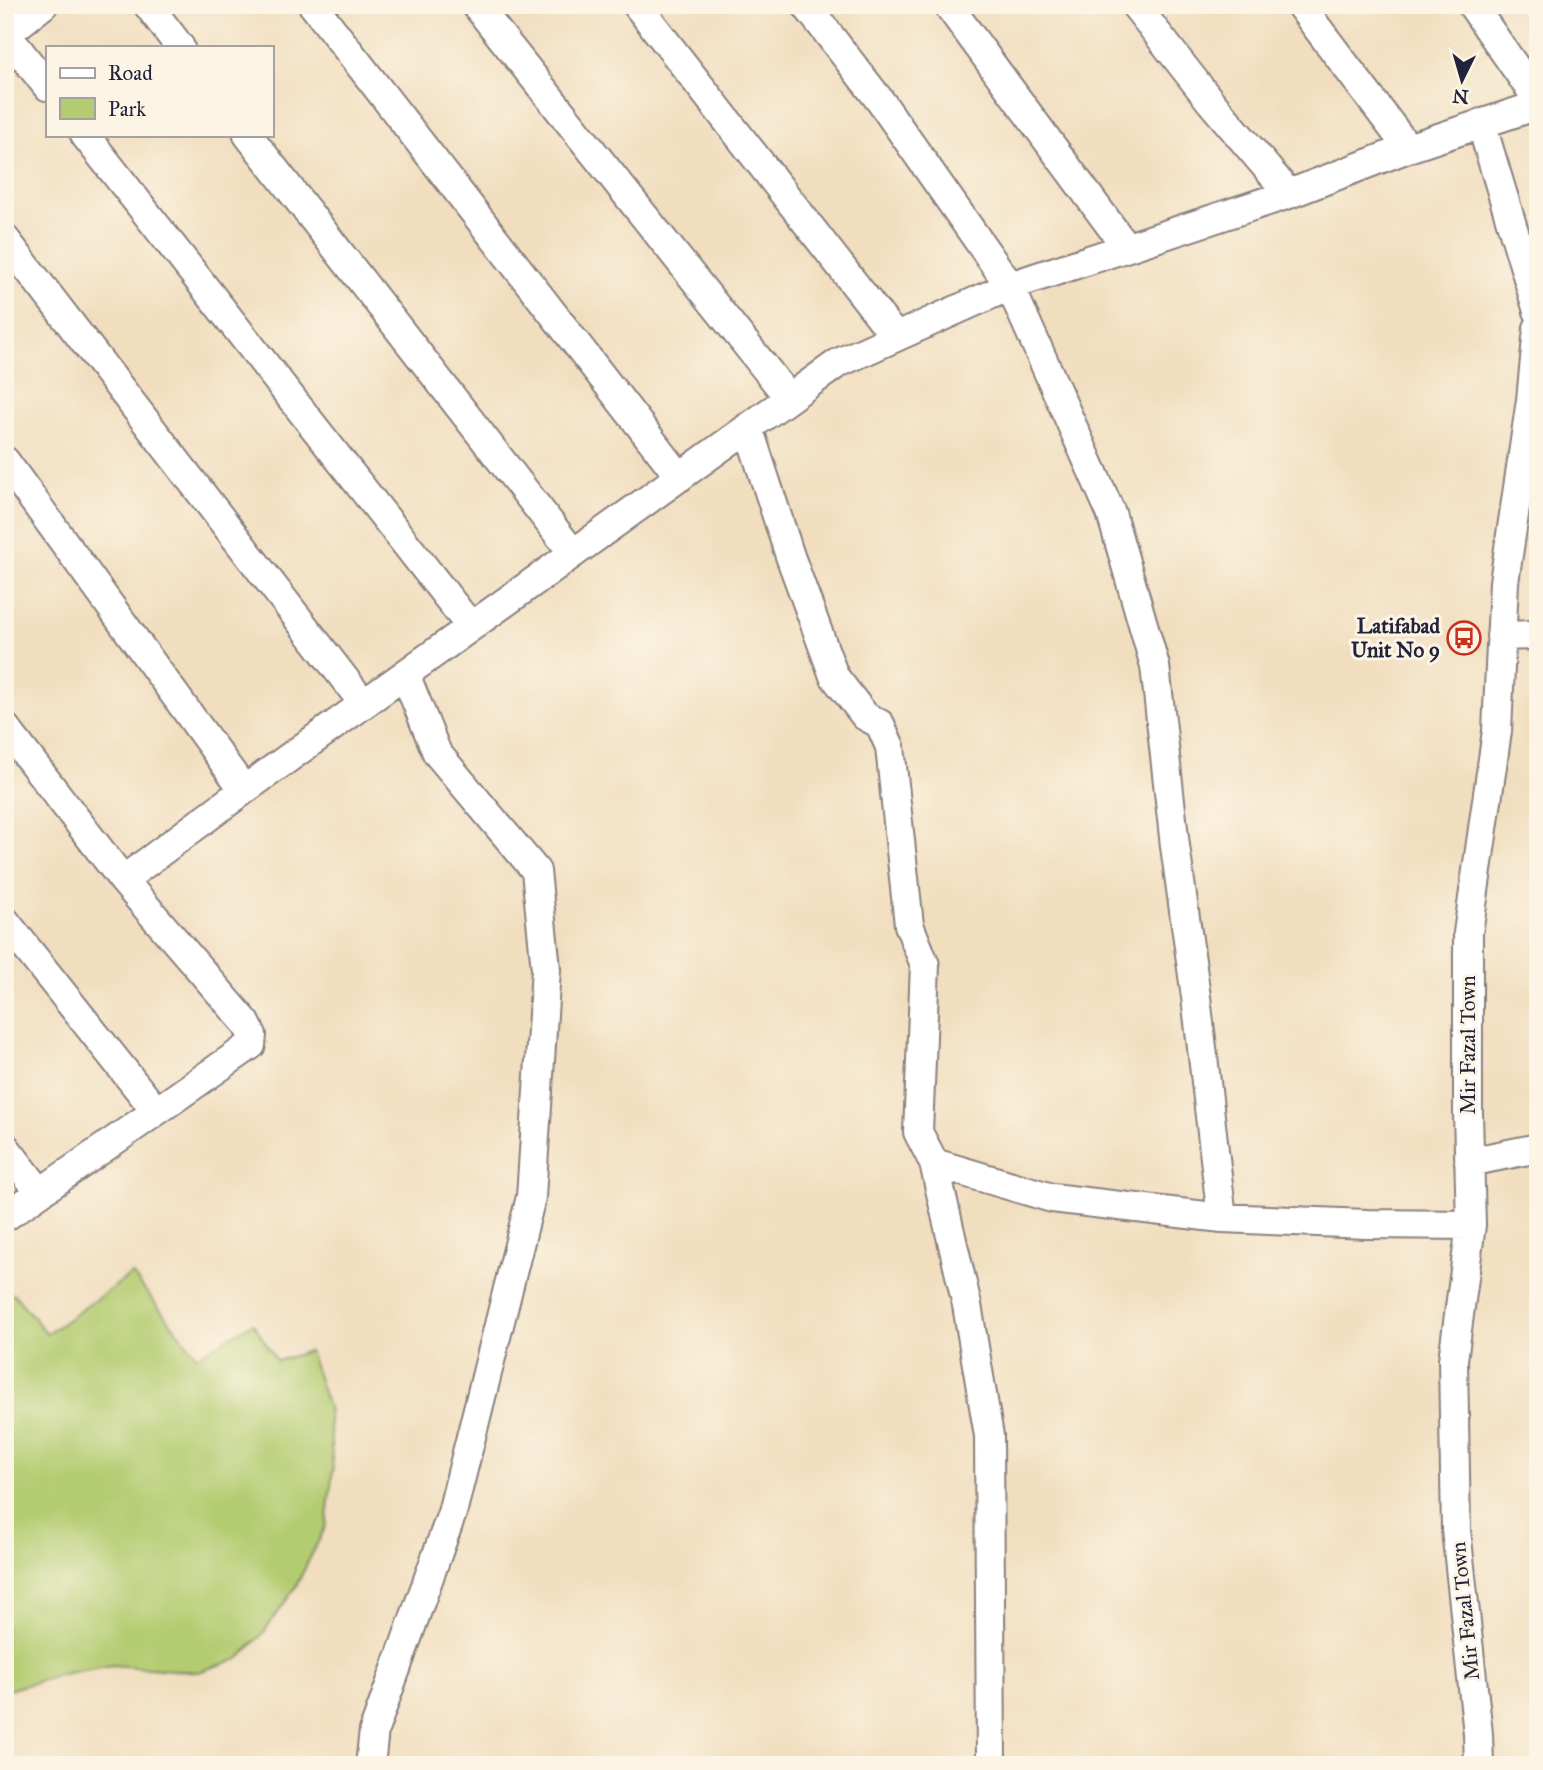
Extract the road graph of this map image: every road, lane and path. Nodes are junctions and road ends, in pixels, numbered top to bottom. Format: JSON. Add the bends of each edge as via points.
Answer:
{"nodes":[{"id":1,"x":43,"y":5,"type":"edge"},
{"id":2,"x":148,"y":5,"type":"edge"},
{"id":3,"x":313,"y":5,"type":"edge"},
{"id":4,"x":476,"y":5,"type":"edge"},
{"id":5,"x":638,"y":5,"type":"edge"},
{"id":6,"x":806,"y":5,"type":"edge"},
{"id":7,"x":948,"y":5,"type":"edge"},
{"id":8,"x":1135,"y":5,"type":"edge"},
{"id":9,"x":1300,"y":5,"type":"edge"},
{"id":10,"x":1472,"y":5,"type":"edge"},
{"id":11,"x":6,"y":35,"type":"edge"},
{"id":12,"x":179,"y":46,"type":"edge"},
{"id":13,"x":46,"y":85,"type":"edge"},
{"id":14,"x":1538,"y":103,"type":"edge"},
{"id":15,"x":1481,"y":123,"type":"junction"},
{"id":16,"x":86,"y":136,"type":"edge"},
{"id":17,"x":249,"y":136,"type":"edge"},
{"id":18,"x":1408,"y":148,"type":"junction"},
{"id":19,"x":1289,"y":194,"type":"junction"},
{"id":20,"x":5,"y":239,"type":"edge"},
{"id":21,"x":1126,"y":247,"type":"junction"},
{"id":22,"x":1010,"y":286,"type":"junction"},
{"id":23,"x":1538,"y":311,"type":"edge"},
{"id":24,"x":1538,"y":328,"type":"edge"},
{"id":25,"x":895,"y":336,"type":"junction"},
{"id":26,"x":789,"y":398,"type":"junction"},
{"id":27,"x":748,"y":427,"type":"junction"},
{"id":28,"x":5,"y":461,"type":"edge"},
{"id":29,"x":680,"y":477,"type":"junction"},
{"id":30,"x":573,"y":553,"type":"junction"},
{"id":31,"x":471,"y":627,"type":"junction"},
{"id":32,"x":1538,"y":635,"type":"edge"},
{"id":33,"x":1501,"y":636,"type":"junction"},
{"id":34,"x":405,"y":674,"type":"junction"},
{"id":35,"x":364,"y":704,"type":"junction"},
{"id":36,"x":5,"y":727,"type":"edge"},
{"id":37,"x":244,"y":790,"type":"junction"},
{"id":38,"x":123,"y":880,"type":"junction"},
{"id":39,"x":5,"y":921,"type":"edge"},
{"id":40,"x":156,"y":1111,"type":"junction"},
{"id":41,"x":5,"y":1147,"type":"edge"},
{"id":42,"x":1538,"y":1148,"type":"edge"},
{"id":43,"x":1469,"y":1161,"type":"junction"},
{"id":44,"x":934,"y":1163,"type":"junction"},
{"id":45,"x":40,"y":1192,"type":"junction"},
{"id":46,"x":5,"y":1217,"type":"edge"},
{"id":47,"x":1222,"y":1218,"type":"junction"},
{"id":48,"x":1471,"y":1224,"type":"junction"},
{"id":49,"x":370,"y":1765,"type":"edge"},
{"id":50,"x":991,"y":1765,"type":"edge"},
{"id":51,"x":1479,"y":1765,"type":"edge"}],
"edges":[{"from":1,"to":11,"type":"street"},
{"from":2,"to":12,"type":"street"},
{"from":3,"to":29,"type":"street"},
{"from":4,"to":26,"type":"street"},
{"from":5,"to":25,"type":"street"},
{"from":6,"to":22,"type":"street","via":[[881,102]]},
{"from":7,"to":21,"type":"street"},
{"from":8,"to":19,"type":"street"},
{"from":9,"to":18,"type":"street"},
{"from":10,"to":14,"type":"street"},
{"from":11,"to":13,"type":"street"},
{"from":14,"to":15,"type":"street"},
{"from":15,"to":18,"type":"street"},
{"from":15,"to":23,"type":"street"},
{"from":16,"to":31,"type":"street"},
{"from":17,"to":30,"type":"street"},
{"from":18,"to":19,"type":"street"},
{"from":19,"to":21,"type":"street"},
{"from":20,"to":35,"type":"street"},
{"from":21,"to":22,"type":"street"},
{"from":22,"to":25,"type":"street"},
{"from":22,"to":47,"type":"street","via":[[1111,513],[1155,666]]},
{"from":24,"to":33,"type":"street","name":"Mir Fazal Town"},
{"from":25,"to":26,"type":"street","via":[[838,363]]},
{"from":26,"to":27,"type":"street"},
{"from":27,"to":29,"type":"street"},
{"from":27,"to":44,"type":"street","via":[[834,676],[864,716],[880,724],[890,747],[909,925],[925,965],[918,1132]]},
{"from":28,"to":37,"type":"street"},
{"from":29,"to":30,"type":"street"},
{"from":30,"to":31,"type":"street"},
{"from":31,"to":34,"type":"street"},
{"from":32,"to":33,"type":"street"},
{"from":33,"to":43,"type":"street","name":"Mir Fazal Town","via":[[1497,731],[1468,933]]},
{"from":34,"to":35,"type":"street"},
{"from":34,"to":49,"type":"street","via":[[437,753],[536,871],[545,969],[531,1197],[452,1513],[374,1730]]},
{"from":35,"to":37,"type":"street"},
{"from":36,"to":38,"type":"street"},
{"from":37,"to":38,"type":"street"},
{"from":38,"to":40,"type":"street","via":[[252,1035],[251,1045]]},
{"from":39,"to":40,"type":"street"},
{"from":40,"to":45,"type":"street"},
{"from":41,"to":45,"type":"street"},
{"from":42,"to":43,"type":"street"},
{"from":43,"to":48,"type":"street","name":"Mir Fazal Town"},
{"from":44,"to":47,"type":"street","via":[[1052,1198]]},
{"from":44,"to":50,"type":"street","via":[[967,1306],[989,1436]]},
{"from":45,"to":46,"type":"street"},
{"from":47,"to":48,"type":"street"},
{"from":48,"to":51,"type":"street","name":"Mir Fazal Town","via":[[1454,1373],[1456,1530]]}]}
